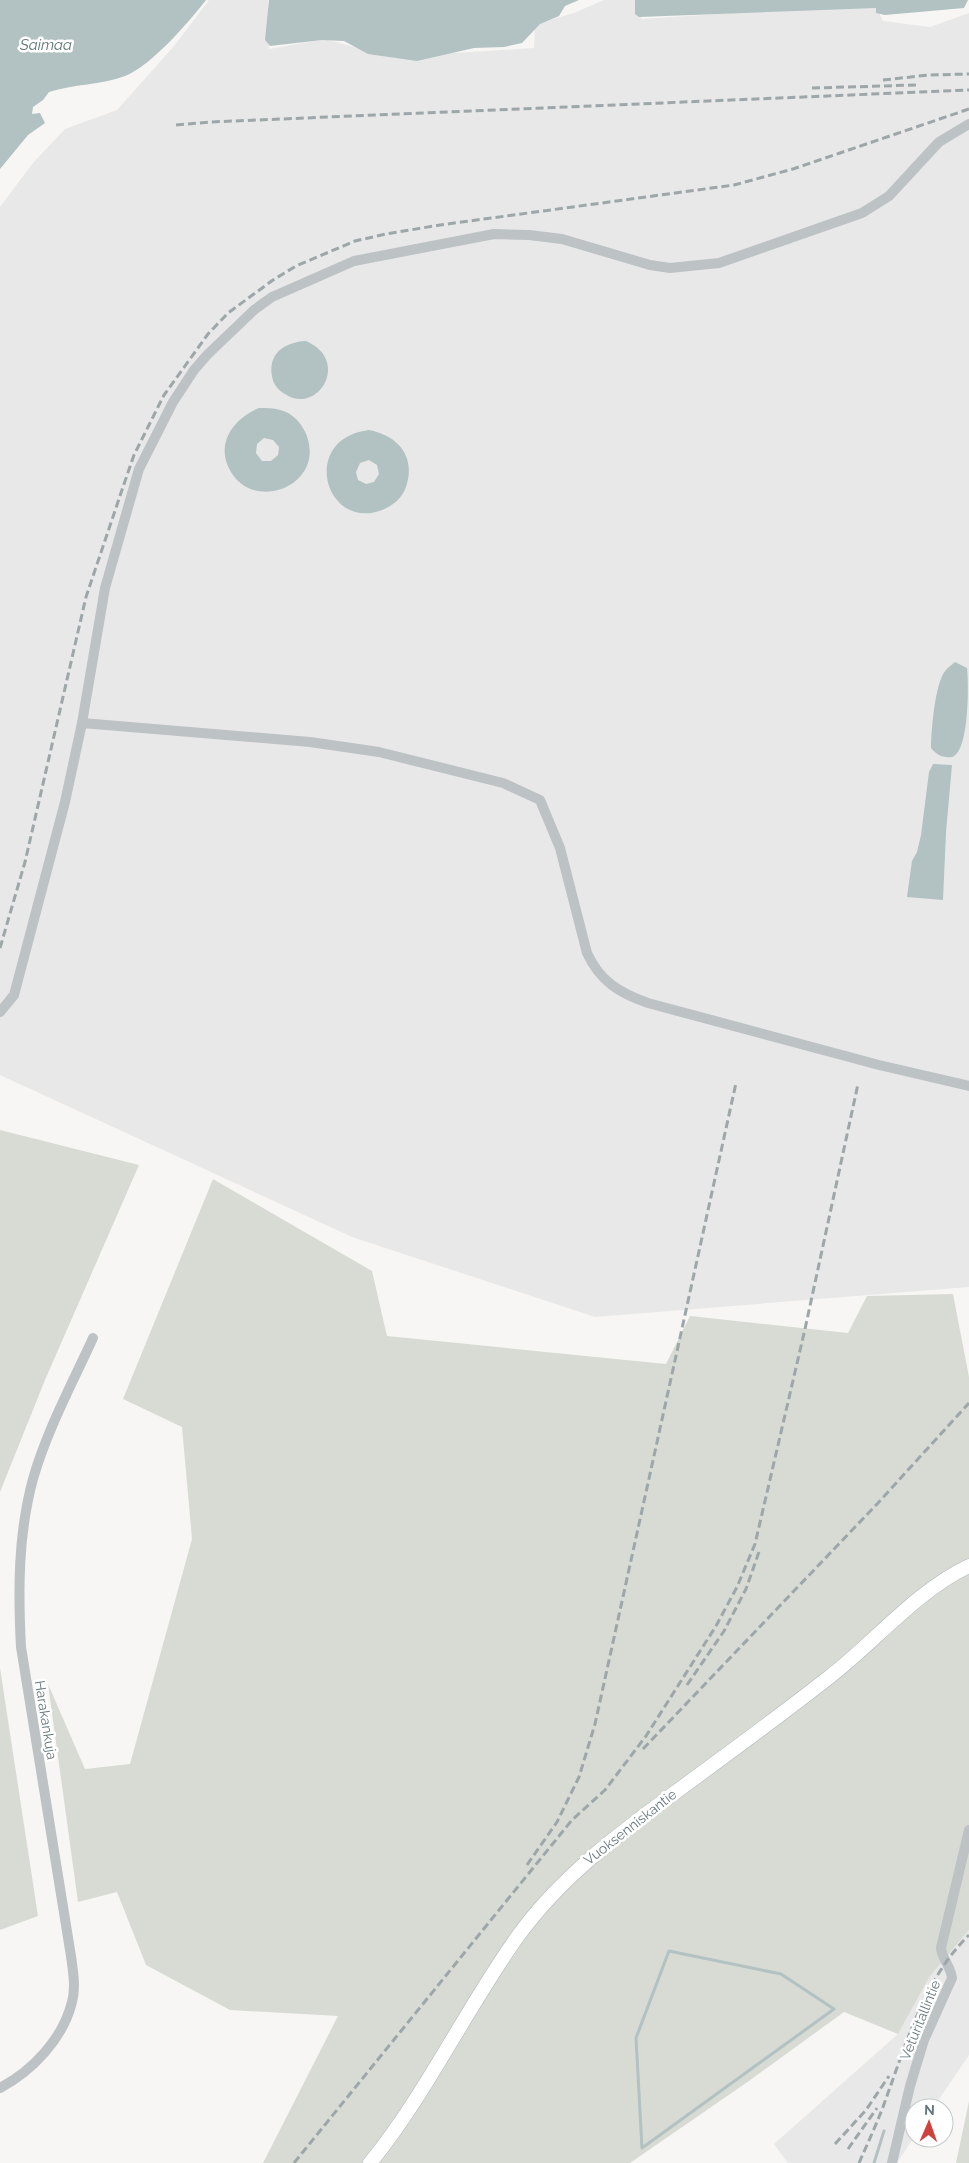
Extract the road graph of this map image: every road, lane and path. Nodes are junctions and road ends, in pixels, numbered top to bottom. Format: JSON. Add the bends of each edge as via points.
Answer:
{"nodes":[{"id":1,"x":969,"y":124,"type":"edge"},
{"id":2,"x":82,"y":723,"type":"junction"},
{"id":3,"x":0,"y":1012,"type":"edge"},
{"id":4,"x":969,"y":1086,"type":"edge"},
{"id":5,"x":93,"y":1338,"type":"dead end"},
{"id":6,"x":969,"y":1566,"type":"edge"},
{"id":7,"x":969,"y":1830,"type":"edge"},
{"id":8,"x":0,"y":2088,"type":"edge"},
{"id":9,"x":370,"y":2163,"type":"edge"},
{"id":10,"x":892,"y":2163,"type":"edge"}],
"edges":[{"from":1,"to":2,"type":"street","via":[[939,142],[889,196],[862,213],[719,263],[670,268],[562,239],[494,234],[354,261],[272,297],[254,310],[194,370],[173,402],[139,468],[105,588]]},
{"from":2,"to":3,"type":"street","via":[[65,802],[14,995]]},
{"from":2,"to":4,"type":"street","via":[[310,742],[379,752],[503,783],[540,800],[560,848],[587,953],[595,970],[626,994],[648,1003],[879,1065]]},
{"from":5,"to":8,"type":"street","name":"Harakankuja","via":[[44,1446],[33,1480],[24,1530],[19,1597],[21,1647],[71,1956],[73,2001],[52,2043],[31,2066]]},
{"from":6,"to":9,"type":"street","name":"Vuoksenniskantie","via":[[925,1594],[830,1677],[639,1819],[575,1871],[518,1936],[402,2120]]},
{"from":7,"to":10,"type":"street","name":"Veturitallintie","via":[[941,1948],[952,1978],[924,2040]]}]}
